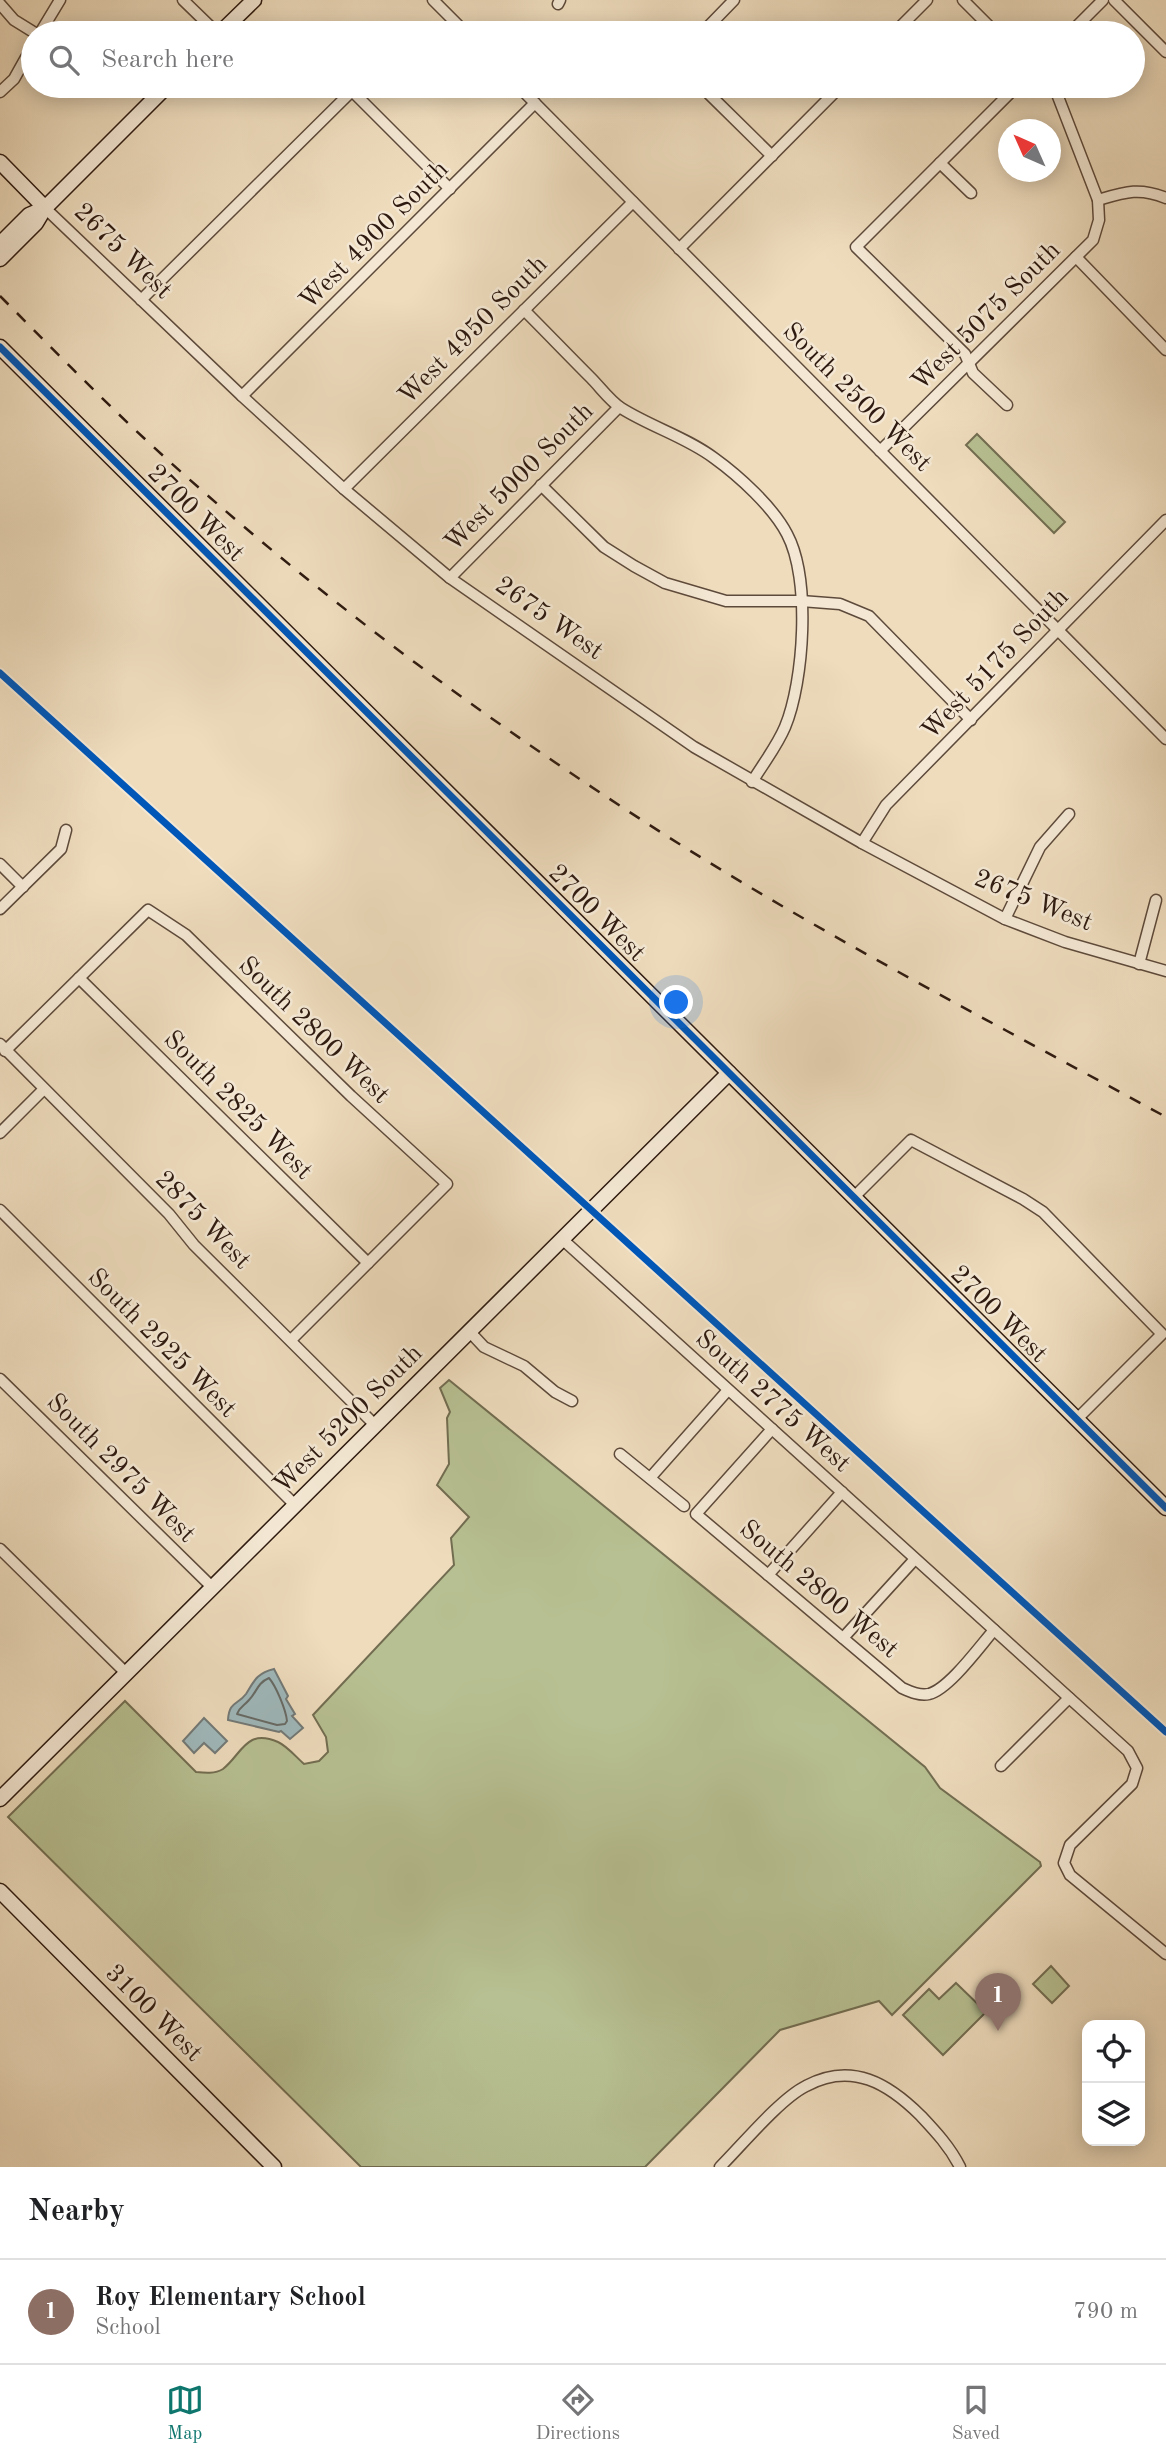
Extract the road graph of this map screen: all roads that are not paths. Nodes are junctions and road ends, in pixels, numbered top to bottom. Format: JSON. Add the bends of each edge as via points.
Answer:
{"nodes":[{"id":1,"x":60,"y":0,"type":"edge"},
{"id":2,"x":183,"y":0,"type":"edge"},
{"id":3,"x":254,"y":0,"type":"edge"},
{"id":4,"x":433,"y":0,"type":"edge"},
{"id":5,"x":734,"y":0,"type":"edge"},
{"id":6,"x":927,"y":0,"type":"edge"},
{"id":7,"x":963,"y":0,"type":"edge"},
{"id":8,"x":1103,"y":0,"type":"edge"},
{"id":9,"x":1114,"y":0,"type":"edge"},
{"id":10,"x":0,"y":4,"type":"edge"},
{"id":11,"x":47,"y":21,"type":"edge"},
{"id":12,"x":206,"y":21,"type":"edge"},
{"id":13,"x":232,"y":21,"type":"edge"},
{"id":14,"x":454,"y":21,"type":"edge"},
{"id":15,"x":714,"y":21,"type":"edge"},
{"id":16,"x":906,"y":21,"type":"edge"},
{"id":17,"x":984,"y":21,"type":"edge"},
{"id":18,"x":1082,"y":21,"type":"edge"},
{"id":19,"x":1135,"y":21,"type":"edge"},
{"id":20,"x":21,"y":25,"type":"edge"},
{"id":21,"x":1145,"y":31,"type":"edge"},
{"id":22,"x":1166,"y":52,"type":"edge"},
{"id":23,"x":21,"y":66,"type":"edge"},
{"id":24,"x":0,"y":92,"type":"edge"},
{"id":25,"x":155,"y":98,"type":"edge"},
{"id":26,"x":345,"y":98,"type":"edge"},
{"id":27,"x":359,"y":98,"type":"edge"},
{"id":28,"x":530,"y":98,"type":"edge"},
{"id":29,"x":713,"y":98,"type":"edge"},
{"id":30,"x":829,"y":98,"type":"edge"},
{"id":31,"x":1005,"y":98,"type":"edge"},
{"id":32,"x":1059,"y":98,"type":"edge"},
{"id":33,"x":535,"y":103,"type":"junction"},
{"id":34,"x":772,"y":156,"type":"junction"},
{"id":35,"x":0,"y":162,"type":"edge"},
{"id":36,"x":940,"y":163,"type":"junction"},
{"id":37,"x":450,"y":189,"type":"junction"},
{"id":38,"x":971,"y":193,"type":"dead end"},
{"id":39,"x":1166,"y":198,"type":"edge"},
{"id":40,"x":1098,"y":200,"type":"junction"},
{"id":41,"x":633,"y":202,"type":"junction"},
{"id":42,"x":45,"y":208,"type":"junction"},
{"id":43,"x":0,"y":244,"type":"edge"},
{"id":44,"x":679,"y":248,"type":"junction"},
{"id":45,"x":1076,"y":257,"type":"junction"},
{"id":46,"x":0,"y":259,"type":"edge"},
{"id":47,"x":141,"y":300,"type":"junction"},
{"id":48,"x":524,"y":310,"type":"junction"},
{"id":49,"x":0,"y":347,"type":"edge"},
{"id":50,"x":1166,"y":350,"type":"edge"},
{"id":51,"x":969,"y":363,"type":"junction"},
{"id":52,"x":242,"y":396,"type":"junction"},
{"id":53,"x":1007,"y":405,"type":"dead end"},
{"id":54,"x":619,"y":407,"type":"junction"},
{"id":55,"x":880,"y":451,"type":"junction"},
{"id":56,"x":541,"y":485,"type":"junction"},
{"id":57,"x":344,"y":489,"type":"junction"},
{"id":58,"x":1166,"y":520,"type":"edge"},
{"id":59,"x":450,"y":578,"type":"junction"},
{"id":60,"x":801,"y":601,"type":"junction"},
{"id":61,"x":1058,"y":630,"type":"junction"},
{"id":62,"x":971,"y":720,"type":"junction"},
{"id":63,"x":1166,"y":738,"type":"edge"},
{"id":64,"x":752,"y":782,"type":"junction"},
{"id":65,"x":1069,"y":814,"type":"dead end"},
{"id":66,"x":66,"y":830,"type":"dead end"},
{"id":67,"x":862,"y":844,"type":"junction"},
{"id":68,"x":0,"y":864,"type":"edge"},
{"id":69,"x":23,"y":887,"type":"junction"},
{"id":70,"x":1156,"y":900,"type":"dead end"},
{"id":71,"x":0,"y":909,"type":"edge"},
{"id":72,"x":1005,"y":919,"type":"junction"},
{"id":73,"x":1139,"y":964,"type":"junction"},
{"id":74,"x":1166,"y":971,"type":"edge"},
{"id":75,"x":79,"y":978,"type":"junction"},
{"id":76,"x":2,"y":1047,"type":"edge"},
{"id":77,"x":729,"y":1073,"type":"junction"},
{"id":78,"x":44,"y":1089,"type":"junction"},
{"id":79,"x":0,"y":1133,"type":"edge"},
{"id":80,"x":854,"y":1197,"type":"junction"},
{"id":81,"x":0,"y":1210,"type":"edge"},
{"id":82,"x":562,"y":1239,"type":"junction"},
{"id":83,"x":368,"y":1263,"type":"junction"},
{"id":84,"x":470,"y":1331,"type":"junction"},
{"id":85,"x":290,"y":1340,"type":"junction"},
{"id":86,"x":0,"y":1379,"type":"edge"},
{"id":87,"x":728,"y":1390,"type":"junction"},
{"id":88,"x":572,"y":1401,"type":"dead end"},
{"id":89,"x":1077,"y":1419,"type":"junction"},
{"id":90,"x":375,"y":1425,"type":"junction"},
{"id":91,"x":772,"y":1429,"type":"junction"},
{"id":92,"x":620,"y":1454,"type":"dead end"},
{"id":93,"x":650,"y":1478,"type":"junction"},
{"id":94,"x":842,"y":1492,"type":"junction"},
{"id":95,"x":295,"y":1505,"type":"junction"},
{"id":96,"x":684,"y":1506,"type":"dead end"},
{"id":97,"x":1166,"y":1508,"type":"edge"},
{"id":98,"x":0,"y":1549,"type":"edge"},
{"id":99,"x":915,"y":1559,"type":"junction"},
{"id":100,"x":768,"y":1575,"type":"junction"},
{"id":101,"x":212,"y":1587,"type":"junction"},
{"id":102,"x":994,"y":1630,"type":"junction"},
{"id":103,"x":843,"y":1638,"type":"junction"},
{"id":104,"x":126,"y":1673,"type":"junction"},
{"id":105,"x":1069,"y":1698,"type":"junction"},
{"id":106,"x":1001,"y":1766,"type":"dead end"},
{"id":107,"x":0,"y":1798,"type":"edge"},
{"id":108,"x":0,"y":1891,"type":"edge"},
{"id":109,"x":1166,"y":1954,"type":"edge"},
{"id":110,"x":274,"y":2167,"type":"edge"},
{"id":111,"x":720,"y":2167,"type":"edge"},
{"id":112,"x":960,"y":2167,"type":"edge"}],
"edges":[{"from":1,"to":11,"type":"street"},
{"from":2,"to":12,"type":"street"},
{"from":3,"to":13,"type":"street"},
{"from":4,"to":14,"type":"street"},
{"from":5,"to":15,"type":"street"},
{"from":6,"to":16,"type":"street"},
{"from":7,"to":17,"type":"street"},
{"from":8,"to":18,"type":"street"},
{"from":9,"to":19,"type":"street"},
{"from":10,"to":20,"type":"street"},
{"from":21,"to":22,"type":"street"},
{"from":23,"to":24,"type":"street"},
{"from":25,"to":42,"type":"street"},
{"from":26,"to":47,"type":"street"},
{"from":27,"to":37,"type":"street"},
{"from":28,"to":33,"type":"street","name":"South 2500 West"},
{"from":29,"to":34,"type":"street"},
{"from":30,"to":34,"type":"street"},
{"from":31,"to":36,"type":"street"},
{"from":32,"to":40,"type":"street"},
{"from":33,"to":37,"type":"street","name":"West 4900 South"},
{"from":33,"to":41,"type":"street","name":"South 2500 West"},
{"from":34,"to":44,"type":"street"},
{"from":35,"to":42,"type":"street","name":"2675 West"},
{"from":36,"to":38,"type":"street"},
{"from":36,"to":51,"type":"street","via":[[856,247]]},
{"from":37,"to":52,"type":"street","name":"West 4900 South"},
{"from":39,"to":40,"type":"street","via":[[1149,191],[1129,191]]},
{"from":40,"to":45,"type":"street","name":"West 5075 South","via":[[1093,240]]},
{"from":41,"to":44,"type":"street","name":"South 2500 West"},
{"from":41,"to":48,"type":"street","name":"West 4950 South"},
{"from":42,"to":43,"type":"street","via":[[29,215]]},
{"from":42,"to":46,"type":"street"},
{"from":42,"to":47,"type":"street","name":"2675 West"},
{"from":44,"to":55,"type":"street","name":"South 2500 West"},
{"from":45,"to":50,"type":"street"},
{"from":45,"to":51,"type":"street","name":"West 5075 South"},
{"from":47,"to":52,"type":"street","name":"2675 West"},
{"from":48,"to":54,"type":"street"},
{"from":48,"to":57,"type":"street","name":"West 4950 South"},
{"from":49,"to":77,"type":"street","name":"2700 West"},
{"from":51,"to":53,"type":"street","via":[[973,373]]},
{"from":51,"to":55,"type":"street","name":"West 5075 South"},
{"from":52,"to":57,"type":"street","name":"2675 West"},
{"from":54,"to":56,"type":"street","name":"West 5000 South"},
{"from":54,"to":60,"type":"street","via":[[713,457],[774,515],[794,555]]},
{"from":55,"to":61,"type":"street","name":"South 2500 West"},
{"from":56,"to":59,"type":"street","name":"West 5000 South"},
{"from":56,"to":60,"type":"street","via":[[604,547],[665,583],[726,601]]},
{"from":57,"to":59,"type":"street","name":"2675 West"},
{"from":58,"to":61,"type":"street","name":"West 5175 South"},
{"from":59,"to":64,"type":"street","name":"2675 West"},
{"from":60,"to":62,"type":"street","via":[[840,604],[869,616]]},
{"from":60,"to":64,"type":"street","via":[[796,691],[784,728]]},
{"from":61,"to":62,"type":"street","name":"West 5175 South"},
{"from":61,"to":63,"type":"street","name":"South 2500 West"},
{"from":62,"to":67,"type":"street","name":"West 5175 South","via":[[886,805]]},
{"from":64,"to":67,"type":"street","name":"2675 West"},
{"from":65,"to":72,"type":"street","via":[[1040,847]]},
{"from":66,"to":69,"type":"street","via":[[61,849]]},
{"from":67,"to":72,"type":"street","name":"2675 West"},
{"from":68,"to":69,"type":"street"},
{"from":69,"to":71,"type":"street"},
{"from":70,"to":73,"type":"street"},
{"from":72,"to":73,"type":"street","name":"2675 West"},
{"from":73,"to":74,"type":"street","name":"2675 West"},
{"from":75,"to":76,"type":"street"},
{"from":75,"to":83,"type":"street","name":"South 2825 West"},
{"from":75,"to":83,"type":"street","name":"South 2800 West","via":[[149,910],[186,935],[447,1184]]},
{"from":76,"to":78,"type":"street","name":"2875 West"},
{"from":77,"to":80,"type":"street","name":"2700 West"},
{"from":77,"to":82,"type":"street","name":"West 5200 South"},
{"from":78,"to":79,"type":"street"},
{"from":78,"to":85,"type":"street","name":"2875 West"},
{"from":80,"to":89,"type":"street","name":"2700 West"},
{"from":80,"to":89,"type":"street","via":[[911,1140],[1043,1212],[1162,1334]]},
{"from":81,"to":95,"type":"street","name":"South 2925 West"},
{"from":82,"to":84,"type":"street","name":"West 5200 South"},
{"from":82,"to":87,"type":"street","name":"South 2775 West"},
{"from":83,"to":85,"type":"street"},
{"from":84,"to":88,"type":"street","via":[[484,1346],[524,1366]]},
{"from":84,"to":90,"type":"street","name":"West 5200 South"},
{"from":85,"to":90,"type":"street","name":"2875 West"},
{"from":86,"to":101,"type":"street","name":"South 2975 West"},
{"from":87,"to":91,"type":"street","name":"South 2775 West"},
{"from":87,"to":93,"type":"street"},
{"from":89,"to":97,"type":"street","name":"2700 West"},
{"from":90,"to":95,"type":"street","name":"West 5200 South"},
{"from":91,"to":94,"type":"street","name":"South 2775 West"},
{"from":91,"to":100,"type":"street","name":"South 2800 West","via":[[696,1514]]},
{"from":92,"to":93,"type":"street"},
{"from":93,"to":96,"type":"street"},
{"from":94,"to":99,"type":"street","name":"South 2775 West"},
{"from":94,"to":100,"type":"street"},
{"from":95,"to":101,"type":"street","name":"West 5200 South"},
{"from":98,"to":104,"type":"street"},
{"from":99,"to":102,"type":"street","name":"South 2775 West"},
{"from":99,"to":103,"type":"street"},
{"from":100,"to":103,"type":"street","name":"South 2800 West"},
{"from":101,"to":104,"type":"street","name":"West 5200 South"},
{"from":102,"to":103,"type":"street","name":"South 2800 West","via":[[943,1687],[916,1694],[902,1688]]},
{"from":102,"to":105,"type":"street","name":"South 2775 West"},
{"from":104,"to":107,"type":"street","name":"West 5200 South"},
{"from":105,"to":106,"type":"street"},
{"from":105,"to":109,"type":"street","name":"South 2775 West","via":[[1128,1751],[1137,1768],[1132,1784],[1070,1845],[1064,1863],[1070,1875]]},
{"from":108,"to":110,"type":"street","name":"3100 West"},
{"from":111,"to":112,"type":"street","via":[[733,2162],[804,2086],[825,2077],[849,2076],[882,2084],[899,2095],[942,2138]]}]}
